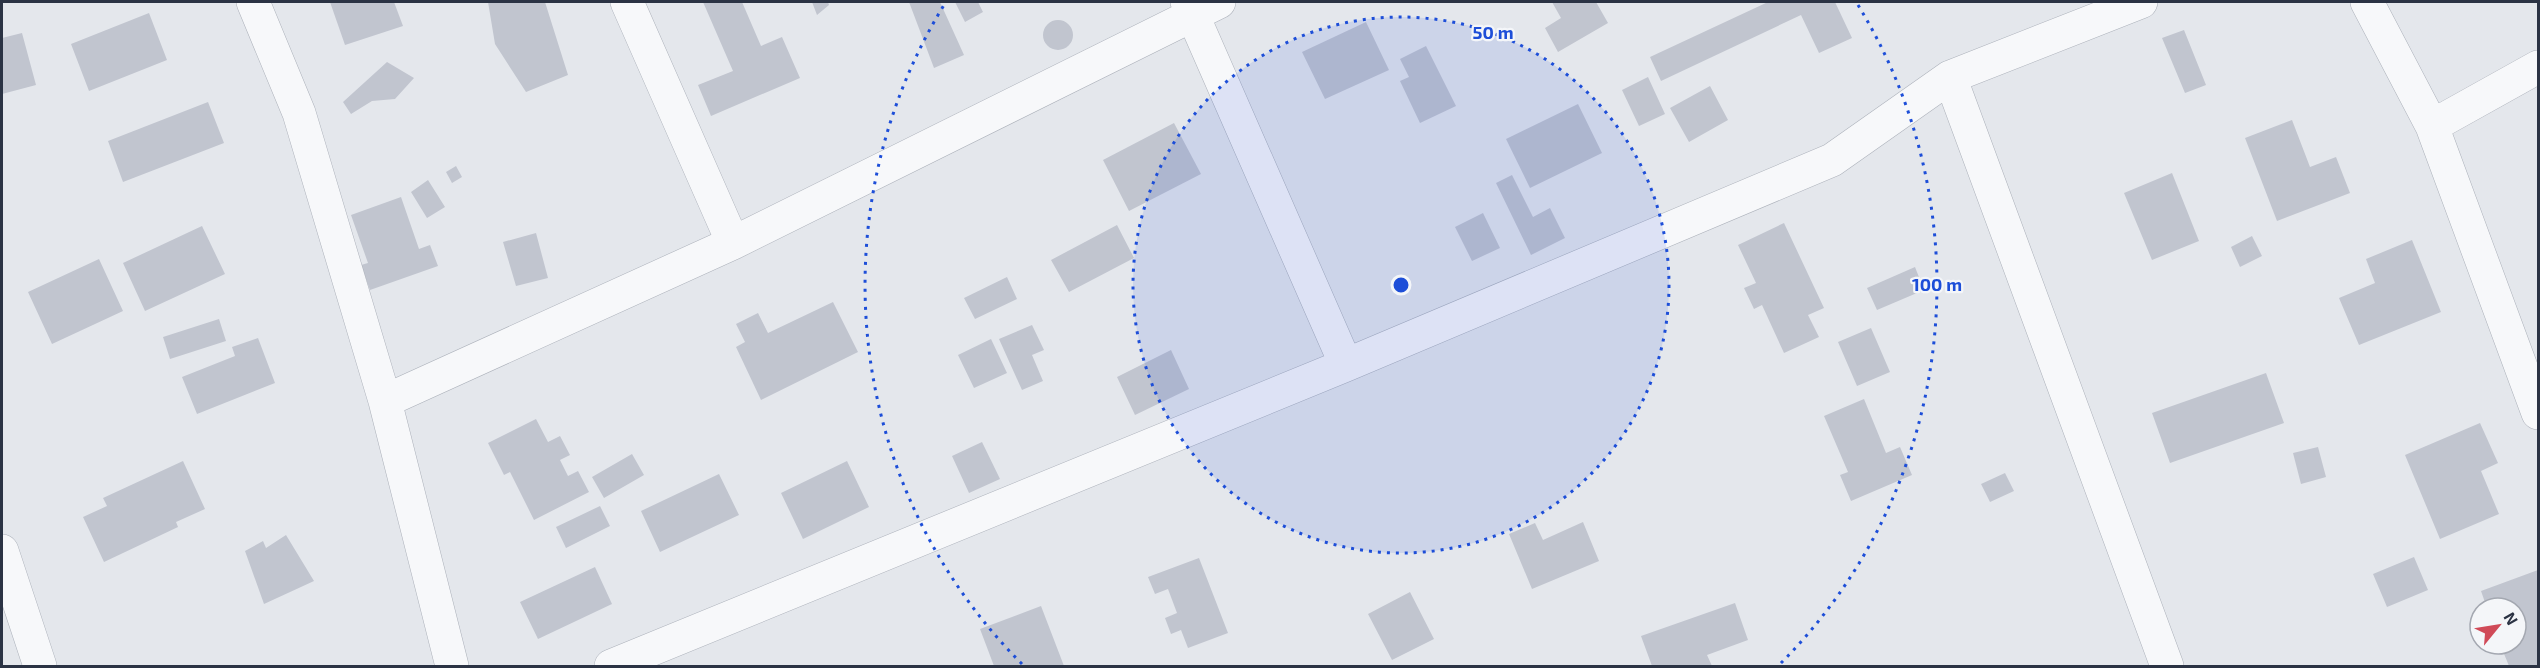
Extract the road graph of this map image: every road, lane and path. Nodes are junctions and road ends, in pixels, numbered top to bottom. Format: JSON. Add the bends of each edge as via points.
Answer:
{"nodes":[{"id":1,"x":253,"y":2,"type":"edge"},
{"id":2,"x":627,"y":2,"type":"edge"},
{"id":3,"x":2141,"y":2,"type":"edge"},
{"id":4,"x":2367,"y":2,"type":"edge"},
{"id":5,"x":1200,"y":6,"type":"edge"},
{"id":6,"x":2538,"y":67,"type":"edge"},
{"id":7,"x":1950,"y":77,"type":"junction"},
{"id":8,"x":2432,"y":126,"type":"junction"},
{"id":9,"x":733,"y":243,"type":"junction"},
{"id":10,"x":1346,"y":365,"type":"junction"},
{"id":11,"x":385,"y":401,"type":"junction"},
{"id":12,"x":2538,"y":413,"type":"edge"},
{"id":13,"x":2,"y":551,"type":"edge"},
{"id":14,"x":40,"y":666,"type":"edge"},
{"id":15,"x":452,"y":666,"type":"edge"},
{"id":16,"x":611,"y":666,"type":"edge"},
{"id":17,"x":2167,"y":666,"type":"edge"}],
"edges":[{"from":1,"to":11,"type":"street","via":[[299,113]]},
{"from":2,"to":9,"type":"street"},
{"from":3,"to":7,"type":"street"},
{"from":4,"to":8,"type":"street"},
{"from":5,"to":9,"type":"street"},
{"from":5,"to":10,"type":"street"},
{"from":6,"to":8,"type":"street"},
{"from":7,"to":10,"type":"street","via":[[1832,160]]},
{"from":7,"to":17,"type":"street"},
{"from":8,"to":12,"type":"street"},
{"from":9,"to":11,"type":"street"},
{"from":10,"to":16,"type":"street"},
{"from":11,"to":15,"type":"street"},
{"from":13,"to":14,"type":"street"}]}
